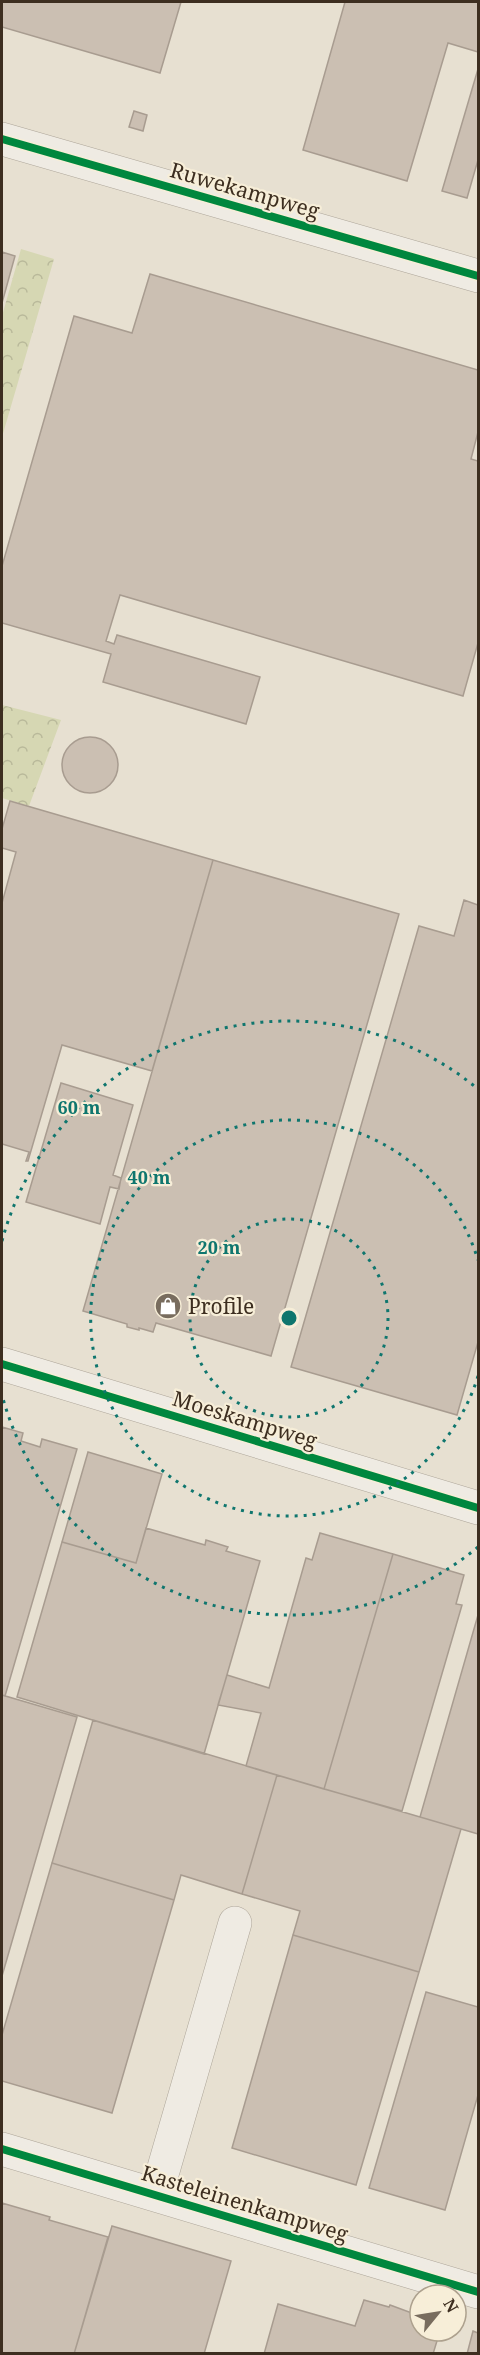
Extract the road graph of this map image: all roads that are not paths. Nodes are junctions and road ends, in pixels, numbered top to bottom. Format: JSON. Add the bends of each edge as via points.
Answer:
{"nodes":[{"id":1,"x":2,"y":139,"type":"edge"},
{"id":2,"x":478,"y":276,"type":"edge"},
{"id":3,"x":2,"y":1364,"type":"edge"},
{"id":4,"x":478,"y":1508,"type":"edge"},
{"id":5,"x":235,"y":1923,"type":"dead end"},
{"id":6,"x":2,"y":2149,"type":"edge"},
{"id":7,"x":156,"y":2195,"type":"junction"},
{"id":8,"x":478,"y":2292,"type":"edge"}],
"edges":[{"from":1,"to":2,"type":"street","name":"Ruwekampweg"},
{"from":3,"to":4,"type":"street","name":"Moeskampweg"},
{"from":5,"to":7,"type":"street","name":"Kasteleinenkampweg"},
{"from":6,"to":7,"type":"street","name":"Kasteleinenkampweg"},
{"from":7,"to":8,"type":"street","name":"Kasteleinenkampweg"}]}
